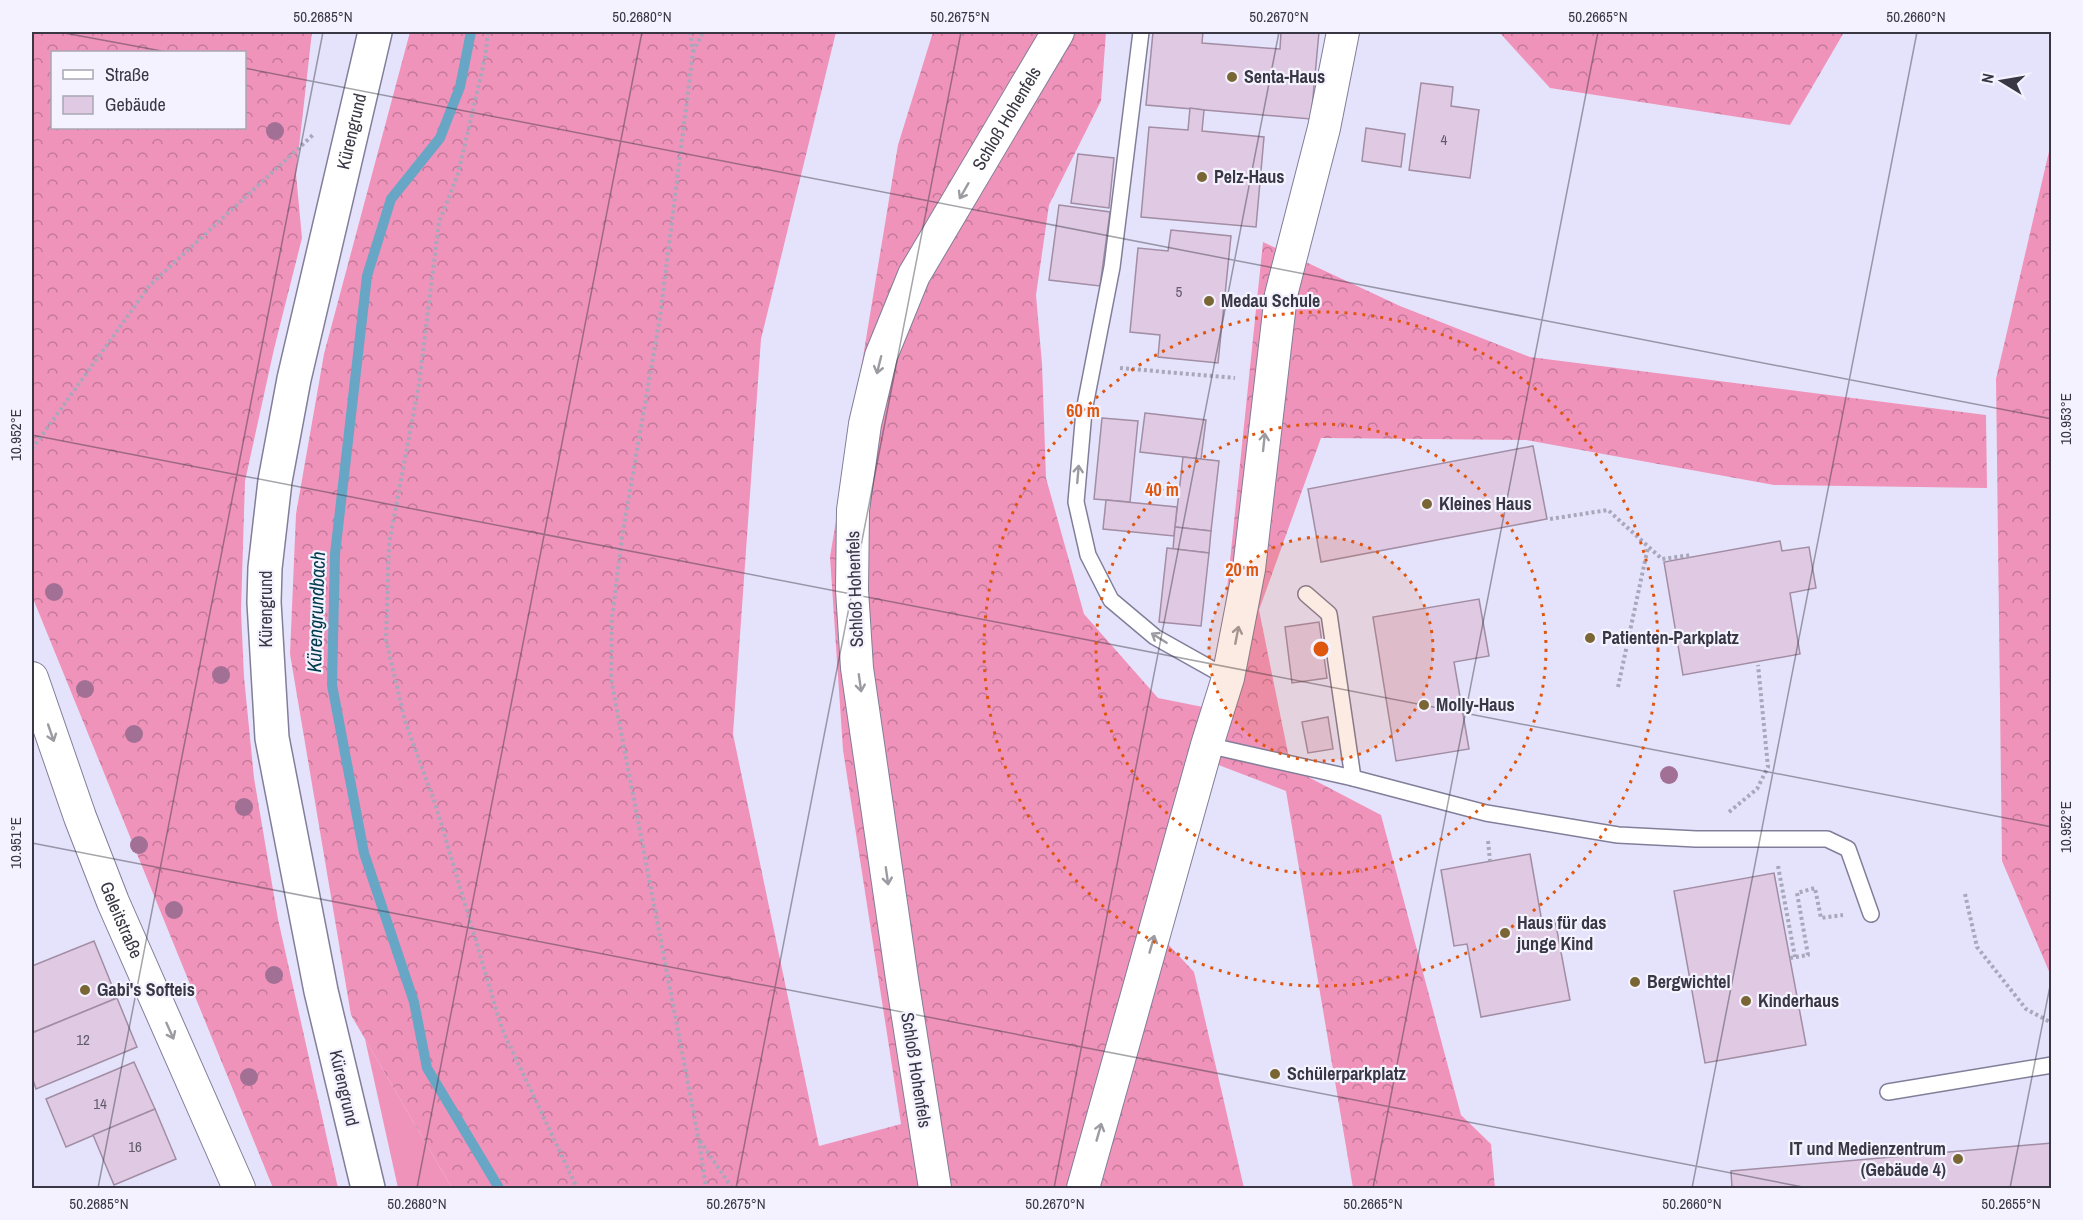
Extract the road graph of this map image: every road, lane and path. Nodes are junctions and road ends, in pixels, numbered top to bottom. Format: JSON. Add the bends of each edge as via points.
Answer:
{"nodes":[{"id":1,"x":375,"y":32,"type":"edge"},
{"id":2,"x":488,"y":32,"type":"edge"},
{"id":3,"x":690,"y":32,"type":"edge"},
{"id":4,"x":702,"y":32,"type":"edge"},
{"id":5,"x":1058,"y":32,"type":"edge"},
{"id":6,"x":1141,"y":32,"type":"edge"},
{"id":7,"x":1343,"y":32,"type":"edge"},
{"id":8,"x":693,"y":52,"type":"junction"},
{"id":9,"x":320,"y":128,"type":"dead end"},
{"id":10,"x":1093,"y":366,"type":"junction"},
{"id":11,"x":1270,"y":381,"type":"junction"},
{"id":12,"x":32,"y":449,"type":"edge"},
{"id":13,"x":1550,"y":519,"type":"dead end"},
{"id":14,"x":1648,"y":546,"type":"junction"},
{"id":15,"x":1691,"y":555,"type":"dead end"},
{"id":16,"x":1306,"y":594,"type":"dead end"},
{"id":17,"x":1758,"y":664,"type":"dead end"},
{"id":18,"x":32,"y":678,"type":"edge"},
{"id":19,"x":1228,"y":678,"type":"junction"},
{"id":20,"x":1618,"y":687,"type":"dead end"},
{"id":21,"x":1207,"y":745,"type":"junction"},
{"id":22,"x":1353,"y":778,"type":"junction"},
{"id":23,"x":1696,"y":839,"type":"junction"},
{"id":24,"x":1780,"y":878,"type":"dead end"},
{"id":25,"x":1965,"y":894,"type":"dead end"},
{"id":26,"x":1852,"y":913,"type":"dead end"},
{"id":27,"x":1871,"y":914,"type":"dead end"},
{"id":28,"x":2052,"y":1023,"type":"edge"},
{"id":29,"x":2052,"y":1065,"type":"edge"},
{"id":30,"x":1888,"y":1092,"type":"dead end"},
{"id":31,"x":699,"y":1141,"type":"junction"},
{"id":32,"x":240,"y":1188,"type":"edge"},
{"id":33,"x":368,"y":1188,"type":"edge"},
{"id":34,"x":577,"y":1188,"type":"edge"},
{"id":35,"x":706,"y":1188,"type":"edge"},
{"id":36,"x":732,"y":1188,"type":"edge"},
{"id":37,"x":935,"y":1188,"type":"edge"},
{"id":38,"x":1083,"y":1188,"type":"edge"}],
"edges":[{"from":1,"to":33,"type":"main road","name":"Kürengrund","via":[[292,390],[275,481],[264,602],[272,738],[321,991]]},
{"from":2,"to":34,"type":"path","via":[[458,174],[439,222],[419,384],[389,544],[386,640],[405,721],[435,803],[502,1029]]},
{"from":3,"to":8,"type":"path"},
{"from":4,"to":8,"type":"path"},
{"from":5,"to":37,"type":"street","name":"Schloß Hohenfels","one_way":true,"via":[[914,275],[881,356],[865,424],[853,510],[852,590],[857,668]]},
{"from":6,"to":10,"type":"lane","via":[[1112,267]]},
{"from":7,"to":11,"type":"street","via":[[1324,128],[1281,295]]},
{"from":8,"to":31,"type":"path","via":[[660,317],[622,537],[612,618],[611,679]]},
{"from":9,"to":12,"type":"path","via":[[150,285]]},
{"from":10,"to":11,"type":"path"},
{"from":19,"to":10,"type":"lane","one_way":true,"via":[[1155,637],[1111,600],[1088,555],[1076,502],[1084,411]]},
{"from":19,"to":11,"type":"street","one_way":true,"via":[[1249,569]]},
{"from":13,"to":14,"type":"path","via":[[1608,510]]},
{"from":14,"to":15,"type":"path","via":[[1662,559]]},
{"from":14,"to":20,"type":"path"},
{"from":16,"to":22,"type":"lane","via":[[1329,614]]},
{"from":17,"to":23,"type":"path","via":[[1768,767],[1757,789]]},
{"from":18,"to":32,"type":"street","name":"Geleitstraße","one_way":true,"via":[[113,902]]},
{"from":19,"to":21,"type":"street"},
{"from":21,"to":22,"type":"lane"},
{"from":38,"to":21,"type":"street","one_way":true},
{"from":22,"to":23,"type":"lane","via":[[1486,813],[1618,834]]},
{"from":23,"to":27,"type":"lane","via":[[1827,839],[1848,849]]},
{"from":24,"to":26,"type":"path","via":[[1792,958],[1808,955],[1797,893],[1815,888],[1821,918]]},
{"from":25,"to":28,"type":"path","via":[[1977,947],[2026,1009]]},
{"from":29,"to":30,"type":"lane"},
{"from":31,"to":35,"type":"path"},
{"from":31,"to":36,"type":"path"}]}
